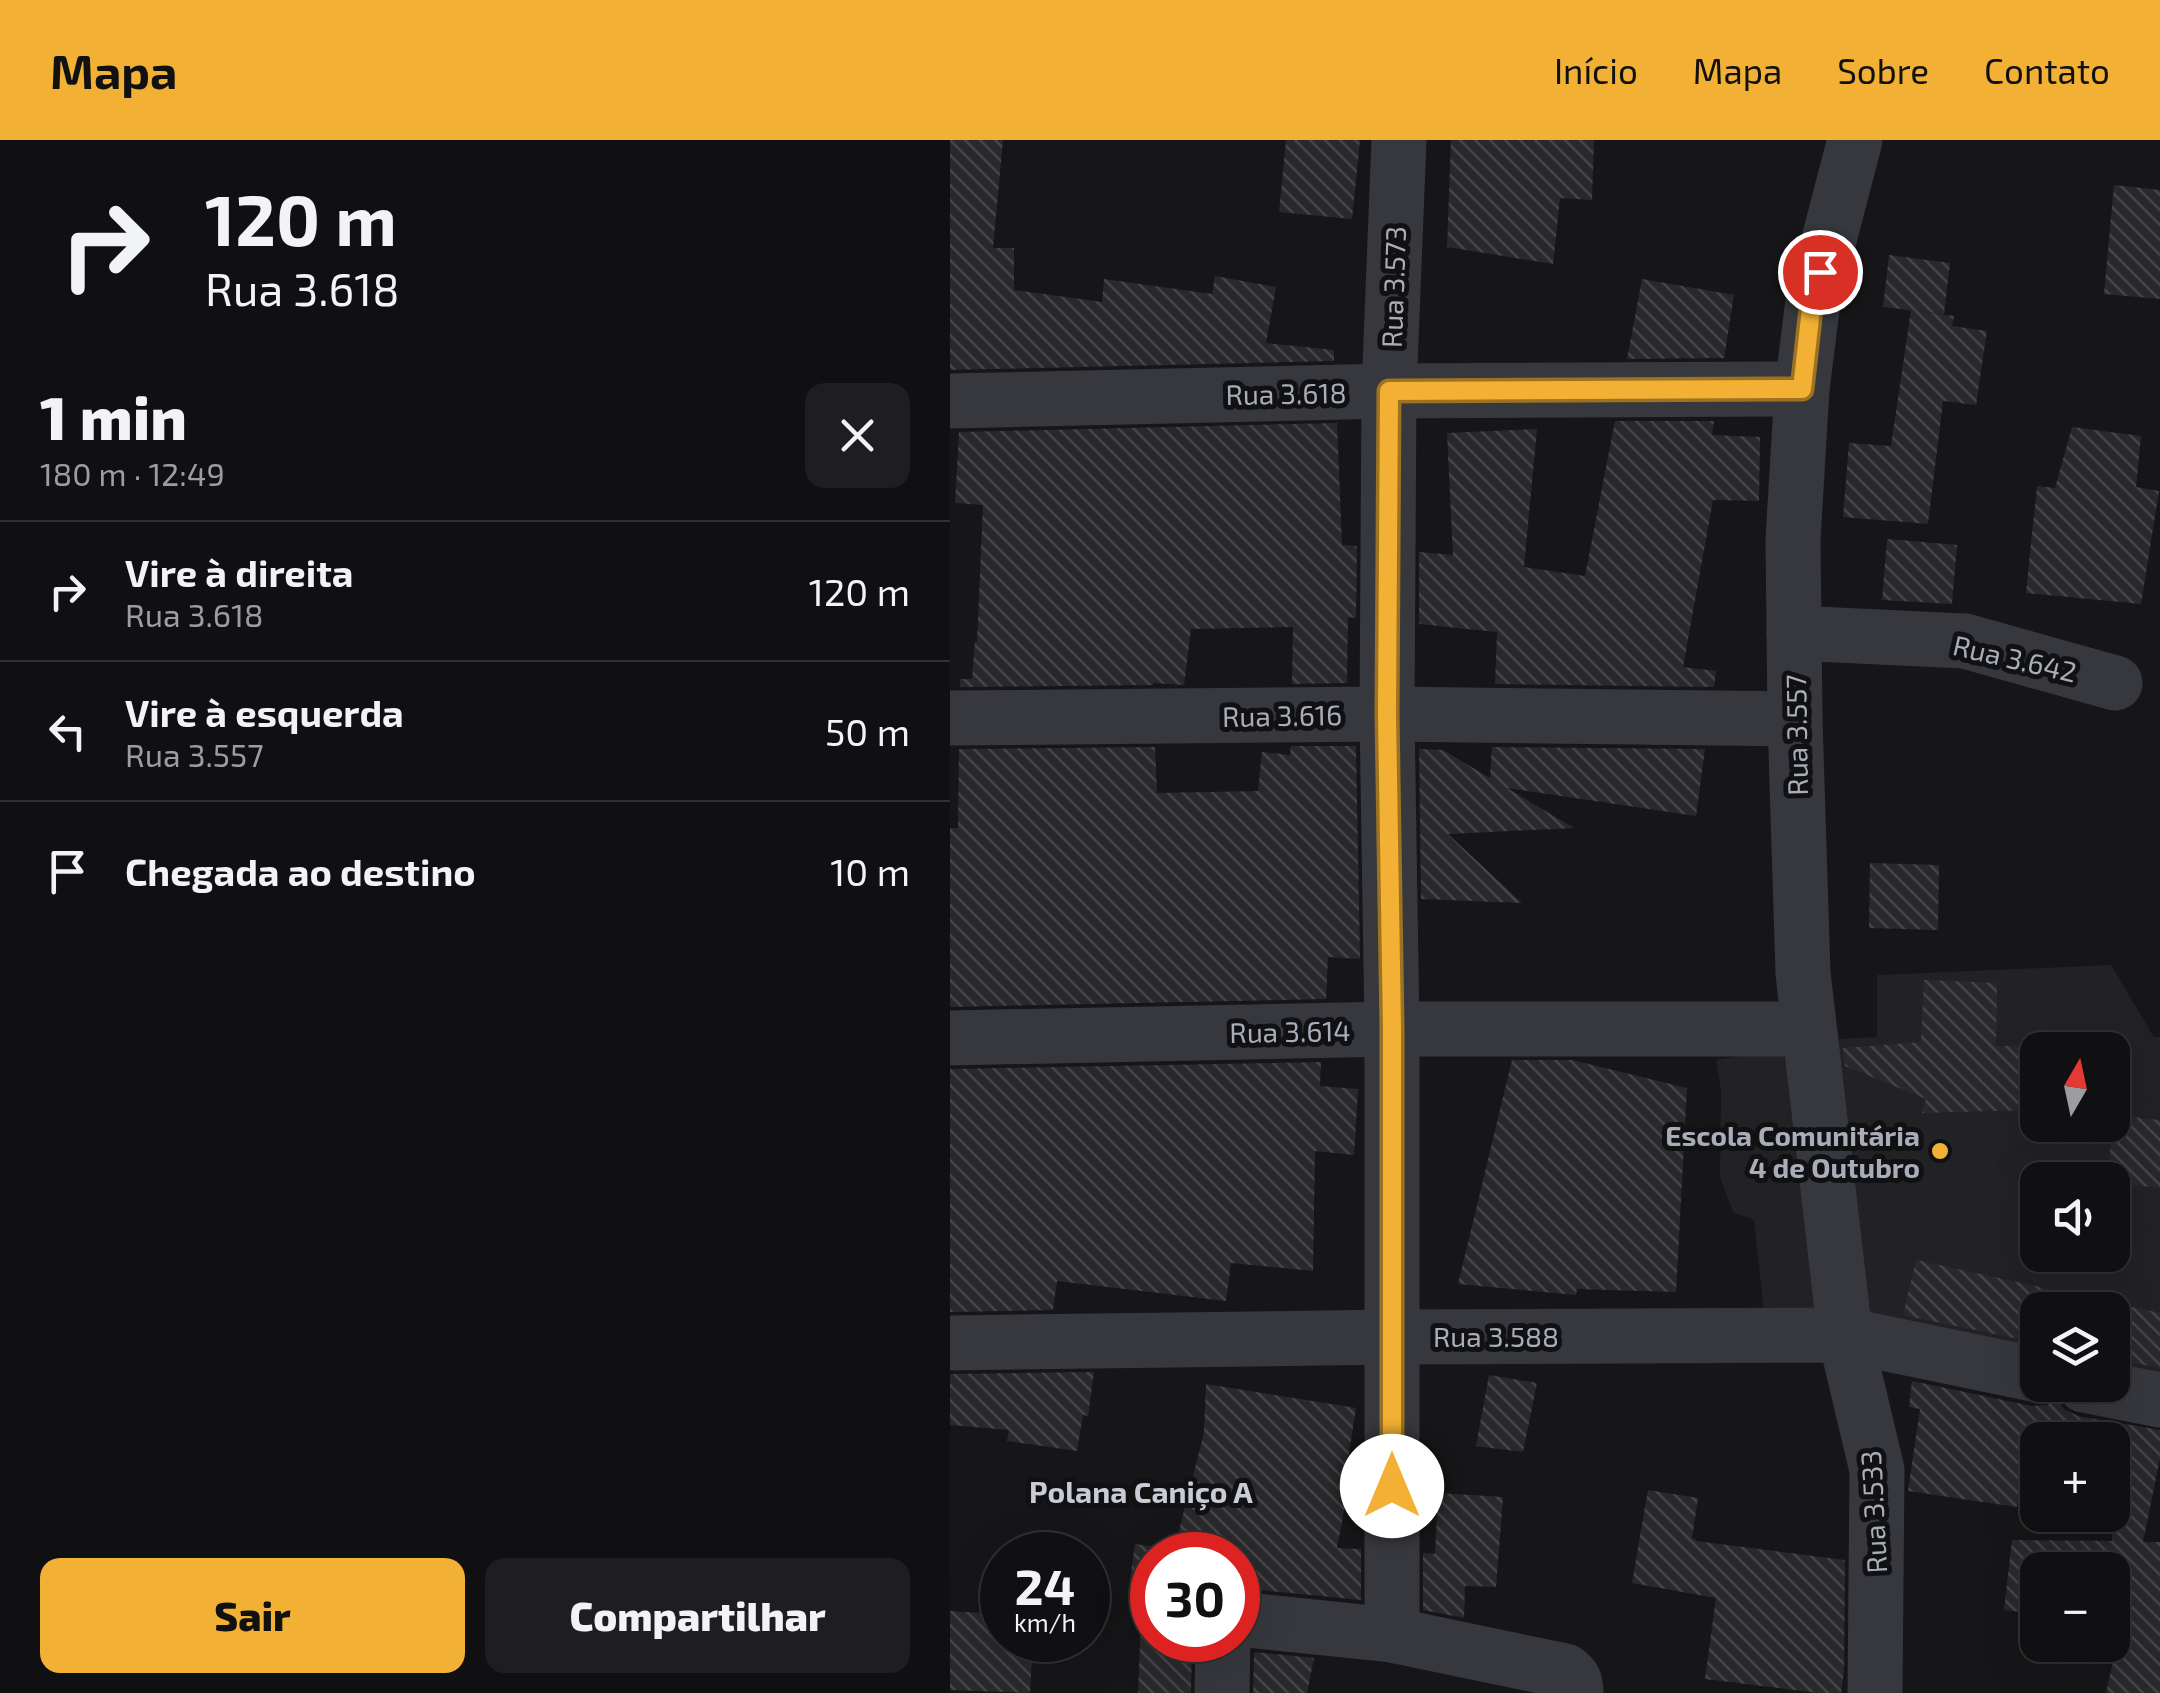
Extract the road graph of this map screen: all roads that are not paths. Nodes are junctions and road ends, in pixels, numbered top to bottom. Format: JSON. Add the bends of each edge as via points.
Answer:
{"nodes":[{"id":1,"x":1399,"y":140,"type":"edge"},
{"id":2,"x":1855,"y":140,"type":"edge"},
{"id":3,"x":1802,"y":389,"type":"junction"},
{"id":4,"x":1389,"y":391,"type":"junction"},
{"id":5,"x":950,"y":400,"type":"edge"},
{"id":6,"x":1794,"y":633,"type":"junction"},
{"id":7,"x":2115,"y":683,"type":"dead end"},
{"id":8,"x":1387,"y":714,"type":"junction"},
{"id":9,"x":950,"y":718,"type":"edge"},
{"id":10,"x":1794,"y":719,"type":"junction"},
{"id":11,"x":1392,"y":1029,"type":"junction"},
{"id":12,"x":1810,"y":1029,"type":"junction"},
{"id":13,"x":950,"y":1038,"type":"edge"},
{"id":14,"x":1845,"y":1335,"type":"junction"},
{"id":15,"x":1393,"y":1337,"type":"junction"},
{"id":16,"x":950,"y":1343,"type":"edge"},
{"id":17,"x":2020,"y":1371,"type":"edge"},
{"id":18,"x":2130,"y":1394,"type":"edge"},
{"id":19,"x":2160,"y":1400,"type":"edge"},
{"id":20,"x":1260,"y":1621,"type":"edge"},
{"id":21,"x":1392,"y":1635,"type":"junction"},
{"id":22,"x":1223,"y":1662,"type":"edge"},
{"id":23,"x":1222,"y":1693,"type":"edge"},
{"id":24,"x":1576,"y":1693,"type":"edge"},
{"id":25,"x":1875,"y":1693,"type":"edge"}],
"edges":[{"from":1,"to":4,"type":"street","name":"Rua 3.573"},
{"from":2,"to":3,"type":"street","name":"Rua 3.557","via":[[1812,300]]},
{"from":3,"to":4,"type":"street","name":"Rua 3.618"},
{"from":3,"to":6,"type":"street","name":"Rua 3.557"},
{"from":4,"to":5,"type":"street","name":"Rua 3.618"},
{"from":4,"to":8,"type":"street","name":"Rua 3.573"},
{"from":6,"to":7,"type":"street","name":"Rua 3.642","via":[[1965,642]]},
{"from":6,"to":10,"type":"street","name":"Rua 3.557"},
{"from":8,"to":9,"type":"street","name":"Rua 3.616"},
{"from":8,"to":10,"type":"street","name":"Rua 3.616"},
{"from":8,"to":11,"type":"street","name":"Rua 3.573"},
{"from":10,"to":12,"type":"street","name":"Rua 3.557"},
{"from":11,"to":12,"type":"street","name":"Rua 3.614"},
{"from":11,"to":13,"type":"street","name":"Rua 3.614"},
{"from":11,"to":15,"type":"street","name":"Rua 3.573"},
{"from":12,"to":14,"type":"street","name":"Rua 3.557"},
{"from":14,"to":15,"type":"street","name":"Rua 3.588"},
{"from":14,"to":17,"type":"street","name":"Rua 3.588"},
{"from":14,"to":25,"type":"street","name":"Rua 3.533","via":[[1877,1470]]},
{"from":15,"to":16,"type":"street","name":"Rua 3.588"},
{"from":15,"to":21,"type":"street","name":"Rua 3.573"},
{"from":18,"to":19,"type":"street"},
{"from":20,"to":21,"type":"street"},
{"from":21,"to":24,"type":"street","via":[[1565,1670]]},
{"from":22,"to":23,"type":"street"}]}
